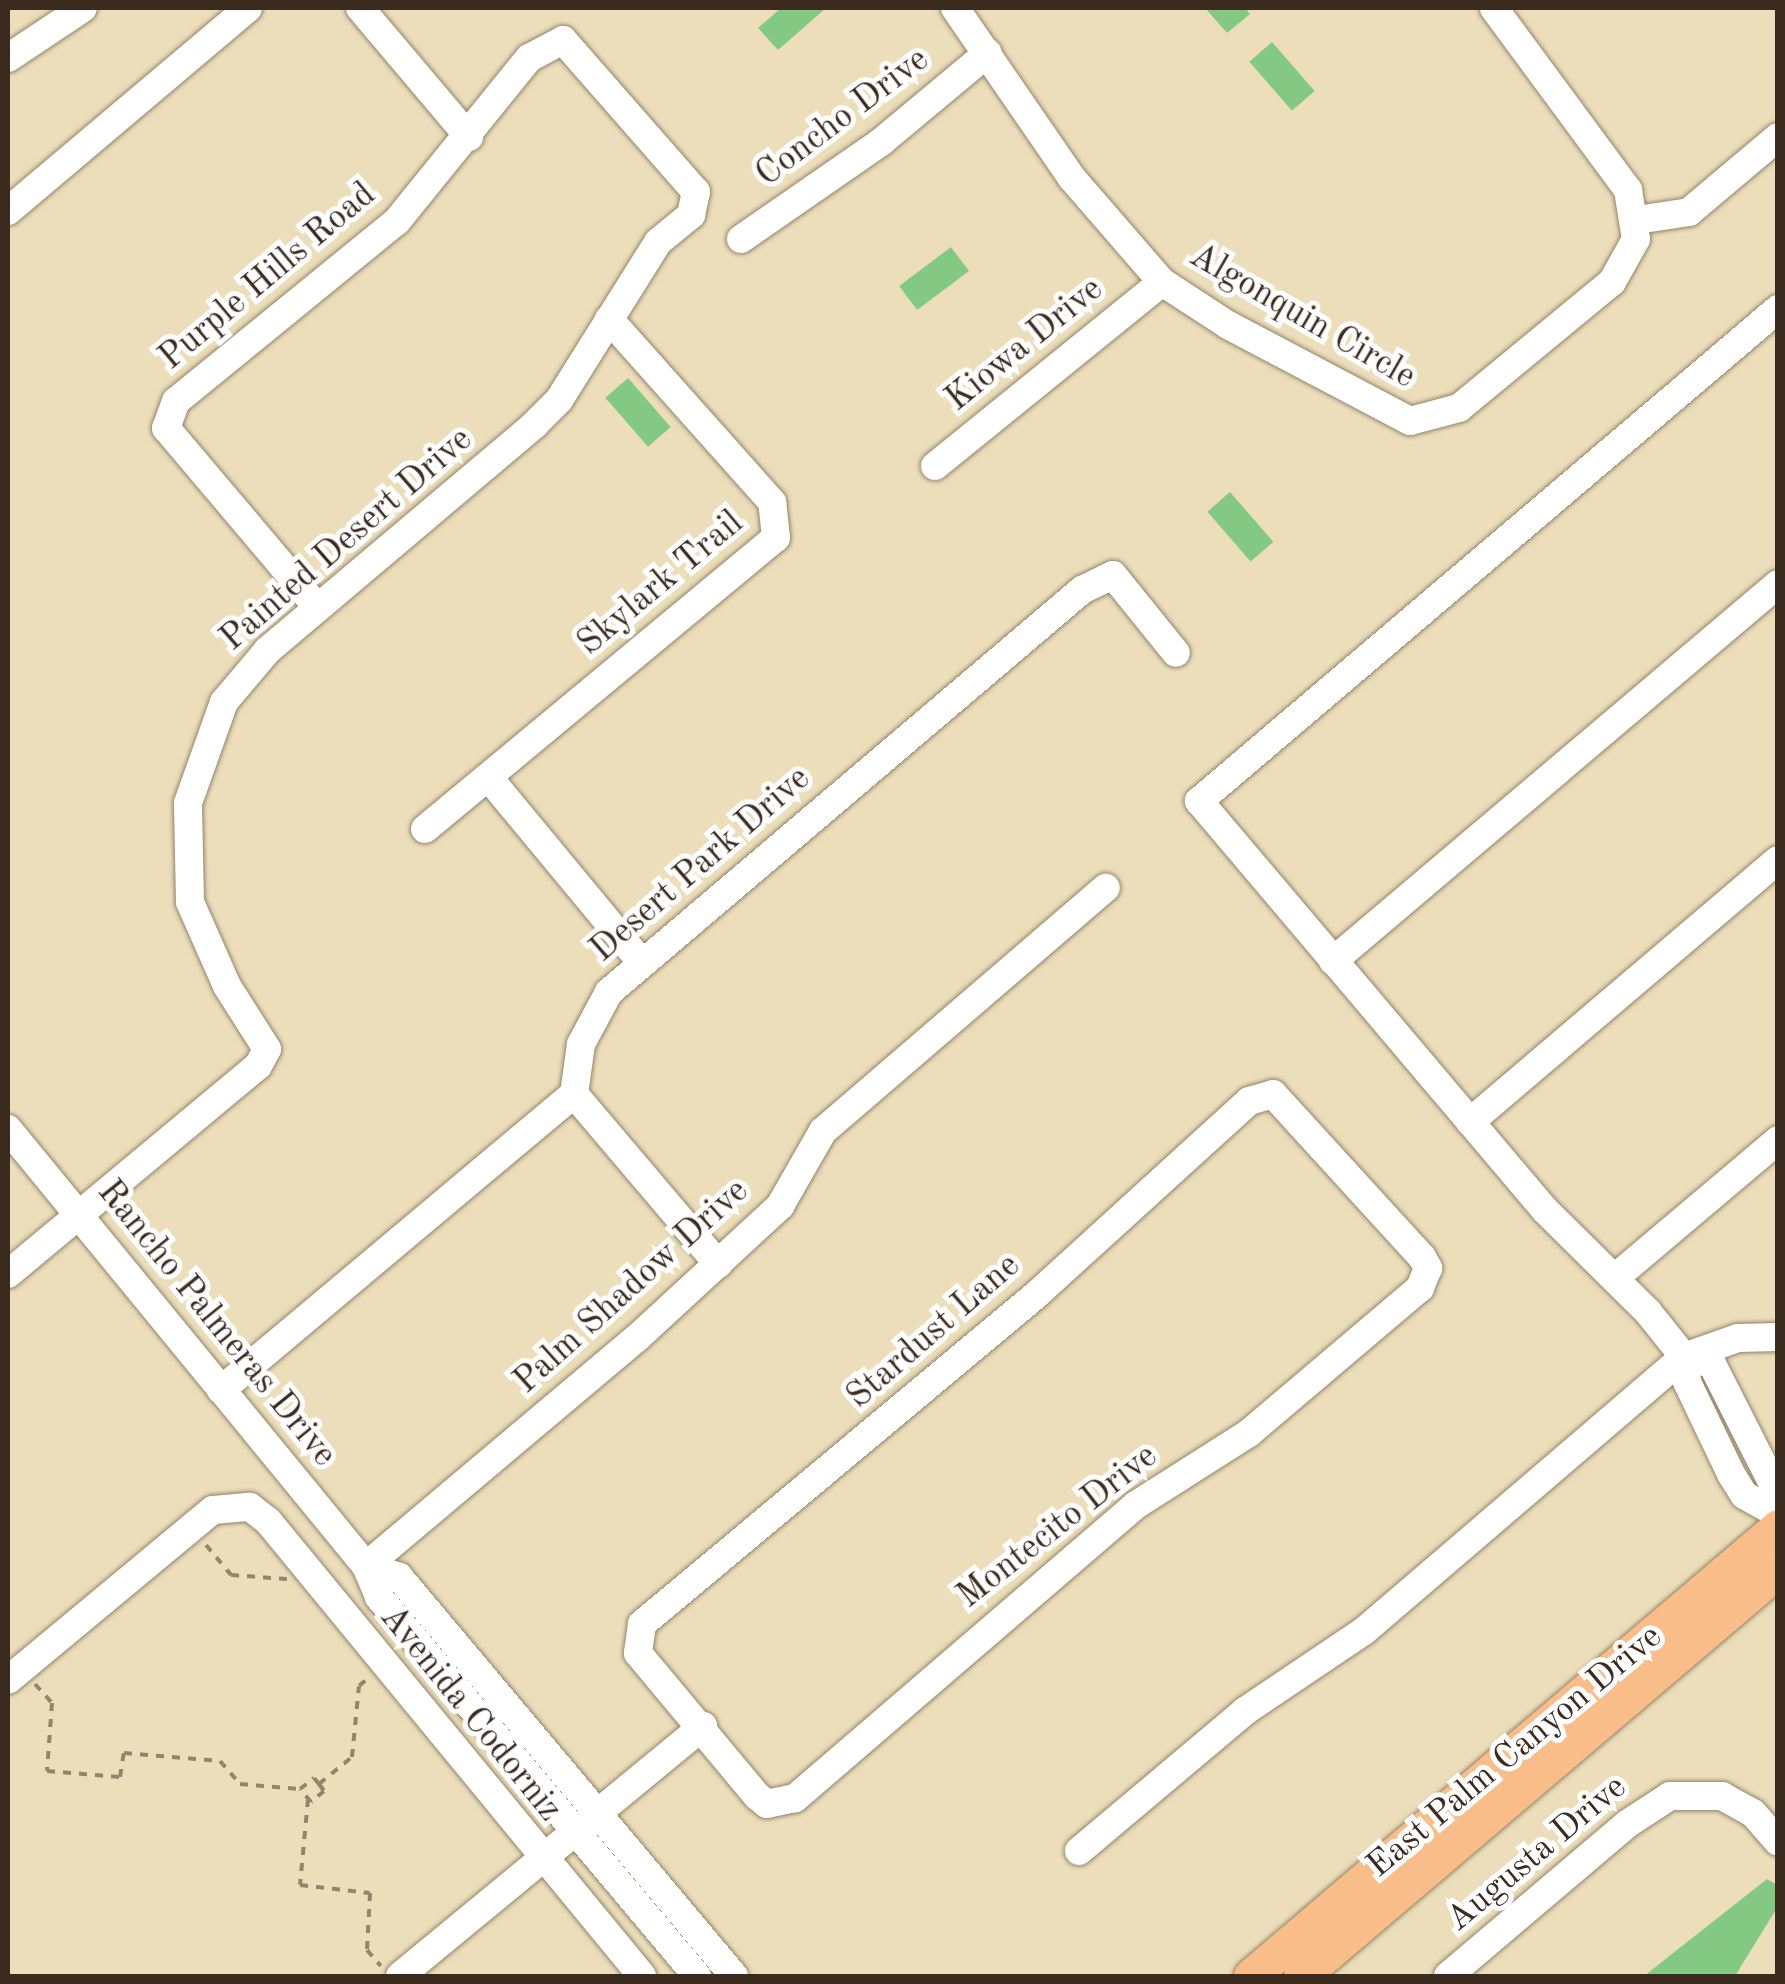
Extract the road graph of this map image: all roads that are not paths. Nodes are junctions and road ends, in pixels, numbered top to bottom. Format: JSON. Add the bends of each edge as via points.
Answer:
{"nodes":[{"id":1,"x":83,"y":8,"type":"edge"},
{"id":2,"x":248,"y":8,"type":"edge"},
{"id":3,"x":360,"y":8,"type":"edge"},
{"id":4,"x":954,"y":8,"type":"edge"},
{"id":5,"x":1494,"y":8,"type":"edge"},
{"id":6,"x":988,"y":53,"type":"junction"},
{"id":7,"x":8,"y":58,"type":"edge"},
{"id":8,"x":583,"y":60,"type":"joint"},
{"id":9,"x":469,"y":137,"type":"junction"},
{"id":10,"x":1778,"y":137,"type":"edge"},
{"id":11,"x":8,"y":211,"type":"edge"},
{"id":12,"x":1637,"y":220,"type":"junction"},
{"id":13,"x":741,"y":239,"type":"dead end"},
{"id":14,"x":1162,"y":282,"type":"junction"},
{"id":15,"x":1778,"y":310,"type":"edge"},
{"id":16,"x":609,"y":319,"type":"junction"},
{"id":17,"x":935,"y":466,"type":"dead end"},
{"id":18,"x":1778,"y":584,"type":"edge"},
{"id":19,"x":318,"y":607,"type":"junction"},
{"id":20,"x":1176,"y":653,"type":"dead end"},
{"id":21,"x":489,"y":778,"type":"junction"},
{"id":22,"x":425,"y":829,"type":"dead end"},
{"id":23,"x":1778,"y":860,"type":"edge"},
{"id":24,"x":1106,"y":888,"type":"dead end"},
{"id":25,"x":1334,"y":961,"type":"junction"},
{"id":26,"x":642,"y":963,"type":"junction"},
{"id":27,"x":574,"y":1094,"type":"junction"},
{"id":28,"x":1470,"y":1122,"type":"junction"},
{"id":29,"x":8,"y":1129,"type":"edge"},
{"id":30,"x":1778,"y":1140,"type":"edge"},
{"id":31,"x":1354,"y":1188,"type":"joint"},
{"id":32,"x":79,"y":1214,"type":"junction"},
{"id":33,"x":718,"y":1264,"type":"junction"},
{"id":34,"x":8,"y":1274,"type":"edge"},
{"id":35,"x":1616,"y":1277,"type":"junction"},
{"id":36,"x":1778,"y":1337,"type":"edge"},
{"id":37,"x":1684,"y":1358,"type":"junction"},
{"id":38,"x":221,"y":1390,"type":"junction"},
{"id":39,"x":1778,"y":1494,"type":"edge"},
{"id":40,"x":1778,"y":1514,"type":"edge"},
{"id":41,"x":1778,"y":1528,"type":"edge"},
{"id":42,"x":366,"y":1566,"type":"junction"},
{"id":43,"x":1778,"y":1570,"type":"edge"},
{"id":44,"x":14,"y":1674,"type":"edge"},
{"id":45,"x":703,"y":1726,"type":"junction"},
{"id":46,"x":597,"y":1812,"type":"junction"},
{"id":47,"x":574,"y":1830,"type":"junction"},
{"id":48,"x":1778,"y":1842,"type":"edge"},
{"id":49,"x":1079,"y":1851,"type":"dead end"},
{"id":50,"x":541,"y":1859,"type":"junction"},
{"id":51,"x":400,"y":1976,"type":"edge"},
{"id":52,"x":642,"y":1976,"type":"edge"},
{"id":53,"x":697,"y":1976,"type":"edge"},
{"id":54,"x":734,"y":1976,"type":"edge"},
{"id":55,"x":1252,"y":1976,"type":"edge"},
{"id":56,"x":1301,"y":1976,"type":"edge"},
{"id":57,"x":1448,"y":1976,"type":"edge"}],
"edges":[{"from":1,"to":7,"type":"street"},
{"from":2,"to":11,"type":"street"},
{"from":3,"to":9,"type":"street"},
{"from":4,"to":6,"type":"street","name":"Algonquin Circle"},
{"from":5,"to":12,"type":"street","via":[[1628,190]]},
{"from":6,"to":13,"type":"street","name":"Concho Drive","via":[[881,142]]},
{"from":6,"to":14,"type":"street","name":"Algonquin Circle","via":[[1071,177]]},
{"from":8,"to":9,"type":"street","name":"Purple Hills Road","via":[[564,40],[529,58]]},
{"from":8,"to":16,"type":"street","name":"Painted Desert Drive","via":[[696,192],[691,215],[658,242]]},
{"from":9,"to":19,"type":"street","name":"Purple Hills Road","via":[[397,221],[176,402],[166,428]]},
{"from":10,"to":12,"type":"street","via":[[1688,212]]},
{"from":12,"to":14,"type":"street","name":"Algonquin Circle","via":[[1632,254],[1612,282],[1459,408],[1423,420],[1392,416]]},
{"from":14,"to":17,"type":"street","name":"Kiowa Drive"},
{"from":15,"to":25,"type":"street","via":[[1198,801]]},
{"from":16,"to":19,"type":"street","name":"Painted Desert Drive","via":[[534,426]]},
{"from":16,"to":21,"type":"street","name":"Skylark Trail","via":[[772,502],[776,538]]},
{"from":18,"to":25,"type":"street"},
{"from":19,"to":32,"type":"street","name":"Painted Desert Drive","via":[[268,650],[224,702],[188,803],[190,902],[227,986],[267,1049],[258,1066]]},
{"from":20,"to":26,"type":"street","name":"Desert Park Drive","via":[[1113,575],[1082,590]]},
{"from":21,"to":22,"type":"street","name":"Skylark Trail"},
{"from":21,"to":26,"type":"street"},
{"from":23,"to":28,"type":"street"},
{"from":24,"to":33,"type":"street","name":"Palm Shadow Drive","via":[[823,1130],[780,1206]]},
{"from":25,"to":28,"type":"street"},
{"from":26,"to":27,"type":"street","name":"Desert Park Drive","via":[[609,992],[581,1044]]},
{"from":27,"to":33,"type":"street"},
{"from":27,"to":38,"type":"street"},
{"from":28,"to":35,"type":"street","via":[[1545,1210]]},
{"from":29,"to":32,"type":"street","name":"Rancho Palmeras Drive"},
{"from":30,"to":35,"type":"street"},
{"from":31,"to":45,"type":"street","name":"Montecito Drive","via":[[1422,1257],[1426,1279],[1249,1433],[1136,1505],[795,1798],[767,1804],[756,1796]]},
{"from":31,"to":45,"type":"street","name":"Stardust Lane","via":[[1282,1099],[1272,1094],[1249,1101],[1036,1295],[642,1624],[638,1653]]},
{"from":32,"to":34,"type":"street","name":"Painted Desert Drive"},
{"from":32,"to":38,"type":"street","name":"Rancho Palmeras Drive"},
{"from":33,"to":42,"type":"street","name":"Palm Shadow Drive"},
{"from":35,"to":37,"type":"street"},
{"from":36,"to":37,"type":"street","via":[[1738,1338]]},
{"from":37,"to":39,"type":"street","via":[[1712,1364]]},
{"from":37,"to":40,"type":"street","via":[[1687,1382],[1731,1474],[1744,1495]]},
{"from":37,"to":49,"type":"street","via":[[1364,1632],[1245,1711]]},
{"from":38,"to":42,"type":"street","name":"Rancho Palmeras Drive"},
{"from":41,"to":55,"type":"main road","name":"East Palm Canyon Drive"},
{"from":42,"to":46,"type":"street","name":"Rancho Palmeras Drive","via":[[399,1577]]},
{"from":42,"to":47,"type":"street","name":"Rancho Palmeras Drive","via":[[379,1597]]},
{"from":43,"to":56,"type":"main road","name":"East Palm Canyon Drive"},
{"from":44,"to":50,"type":"street","name":"Avenida Codorniz","via":[[191,1526],[214,1510],[238,1505],[268,1521]]},
{"from":45,"to":46,"type":"street"},
{"from":46,"to":47,"type":"street"},
{"from":46,"to":54,"type":"street","name":"Rancho Palmeras Drive"},
{"from":47,"to":50,"type":"street"},
{"from":47,"to":53,"type":"street","name":"Rancho Palmeras Drive"},
{"from":48,"to":57,"type":"street","name":"Augusta Drive","via":[[1752,1813],[1722,1796],[1670,1796],[1627,1824]]},
{"from":50,"to":51,"type":"street"},
{"from":50,"to":52,"type":"street","name":"Avenida Codorniz"}]}
